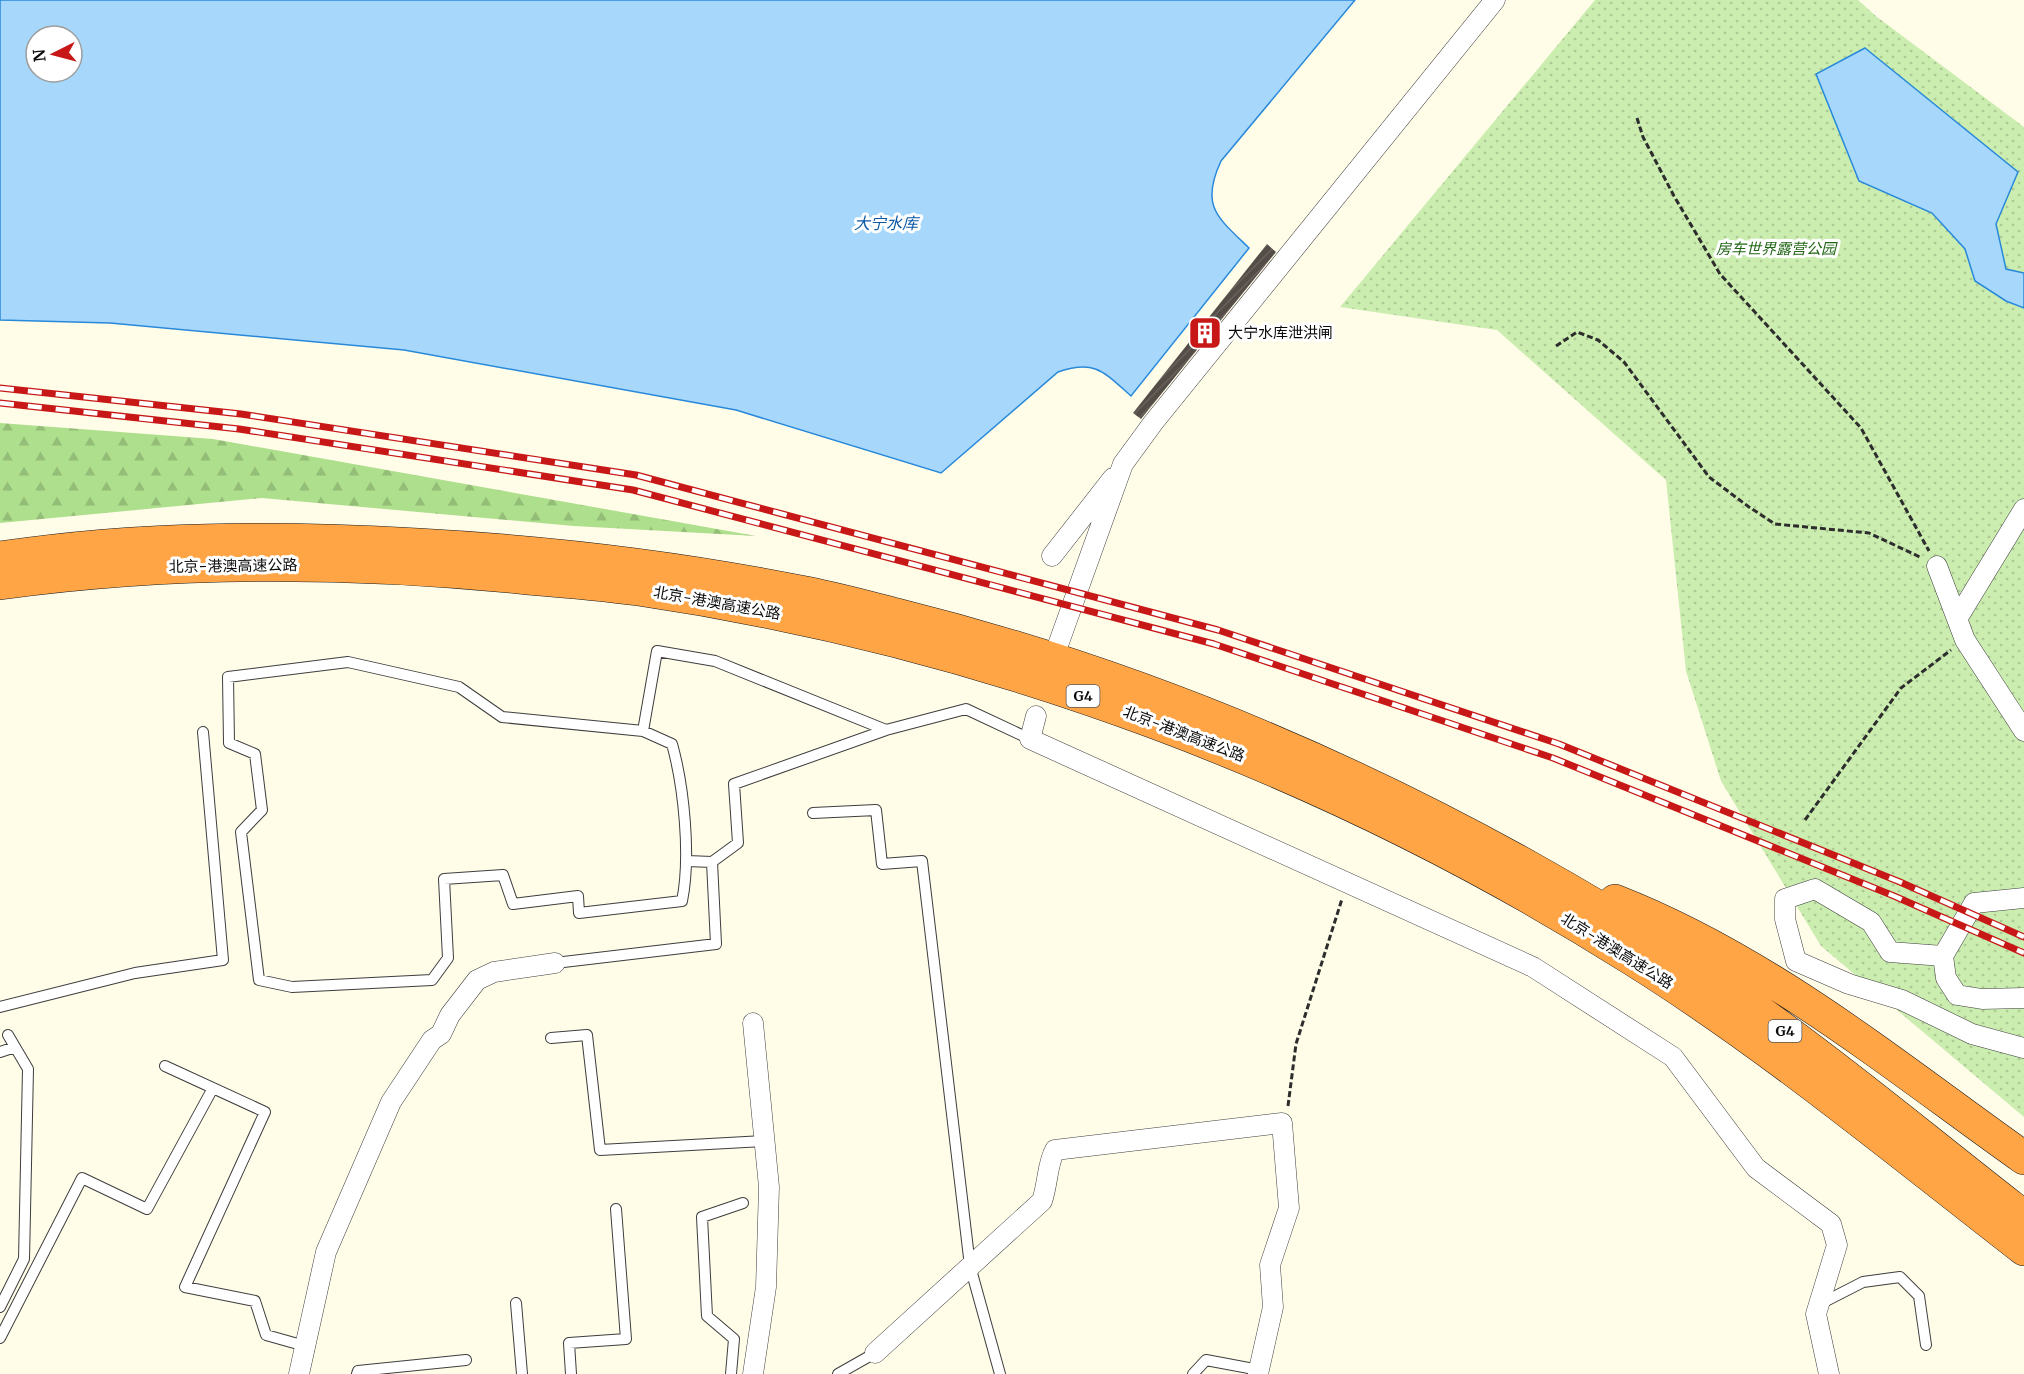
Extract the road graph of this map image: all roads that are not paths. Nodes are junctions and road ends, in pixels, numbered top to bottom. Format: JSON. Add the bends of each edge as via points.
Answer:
{"nodes":[{"id":1,"x":1495,"y":0,"type":"edge"},
{"id":2,"x":1123,"y":464,"type":"junction"},
{"id":3,"x":2024,"y":509,"type":"edge"},
{"id":4,"x":1052,"y":556,"type":"dead end"},
{"id":5,"x":0,"y":558,"type":"edge"},
{"id":6,"x":1937,"y":566,"type":"road end"},
{"id":7,"x":0,"y":583,"type":"edge"},
{"id":8,"x":1957,"y":619,"type":"junction"},
{"id":9,"x":1058,"y":645,"type":"dead end"},
{"id":10,"x":1036,"y":716,"type":"dead end"},
{"id":11,"x":886,"y":730,"type":"junction"},
{"id":12,"x":2024,"y":730,"type":"edge"},
{"id":13,"x":643,"y":731,"type":"junction"},
{"id":14,"x":203,"y":732,"type":"dead end"},
{"id":15,"x":1030,"y":740,"type":"junction"},
{"id":16,"x":813,"y":813,"type":"dead end"},
{"id":17,"x":687,"y":861,"type":"junction"},
{"id":18,"x":712,"y":862,"type":"junction"},
{"id":19,"x":1530,"y":868,"type":"junction"},
{"id":20,"x":2024,"y":898,"type":"edge"},
{"id":21,"x":1943,"y":956,"type":"junction"},
{"id":22,"x":555,"y":963,"type":"joint"},
{"id":23,"x":2024,"y":998,"type":"edge"},
{"id":24,"x":0,"y":1007,"type":"edge"},
{"id":25,"x":753,"y":1023,"type":"dead end"},
{"id":26,"x":8,"y":1035,"type":"dead end"},
{"id":27,"x":551,"y":1038,"type":"dead end"},
{"id":28,"x":15,"y":1047,"type":"junction"},
{"id":29,"x":2024,"y":1048,"type":"edge"},
{"id":30,"x":0,"y":1052,"type":"edge"},
{"id":31,"x":165,"y":1066,"type":"dead end"},
{"id":32,"x":213,"y":1088,"type":"junction"},
{"id":33,"x":764,"y":1142,"type":"junction"},
{"id":34,"x":2024,"y":1158,"type":"edge"},
{"id":35,"x":743,"y":1203,"type":"dead end"},
{"id":36,"x":616,"y":1209,"type":"dead end"},
{"id":37,"x":2024,"y":1218,"type":"edge"},
{"id":38,"x":2024,"y":1249,"type":"edge"},
{"id":39,"x":970,"y":1266,"type":"junction"},
{"id":40,"x":516,"y":1303,"type":"dead end"},
{"id":41,"x":1820,"y":1304,"type":"junction"},
{"id":42,"x":0,"y":1307,"type":"edge"},
{"id":43,"x":0,"y":1338,"type":"edge"},
{"id":44,"x":1926,"y":1345,"type":"dead end"},
{"id":45,"x":305,"y":1346,"type":"junction"},
{"id":46,"x":874,"y":1353,"type":"joint"},
{"id":47,"x":466,"y":1360,"type":"dead end"},
{"id":48,"x":1258,"y":1372,"type":"edge"},
{"id":49,"x":298,"y":1374,"type":"edge"},
{"id":50,"x":357,"y":1374,"type":"edge"},
{"id":51,"x":522,"y":1374,"type":"edge"},
{"id":52,"x":571,"y":1374,"type":"edge"},
{"id":53,"x":731,"y":1374,"type":"edge"},
{"id":54,"x":753,"y":1374,"type":"edge"},
{"id":55,"x":838,"y":1374,"type":"edge"},
{"id":56,"x":1000,"y":1374,"type":"edge"},
{"id":57,"x":1193,"y":1374,"type":"edge"},
{"id":58,"x":1829,"y":1374,"type":"edge"}],
"edges":[{"from":1,"to":2,"type":"street"},
{"from":2,"to":4,"type":"street"},
{"from":2,"to":9,"type":"street"},
{"from":3,"to":8,"type":"street"},
{"from":5,"to":19,"type":"highway","name":"北京-港澳高速公路","number":"G4","via":[[180,539],[334,540],[472,548],[638,565],[803,592],[951,629],[1103,674],[1253,733],[1402,801]]},
{"from":6,"to":8,"type":"street"},
{"from":7,"to":38,"type":"highway","name":"北京-港澳高速公路","number":"G4","via":[[182,565],[335,564],[473,572],[636,589],[799,618],[936,651],[1095,700],[1251,760],[1386,822],[1518,891],[1635,960],[1753,1040]]},
{"from":8,"to":12,"type":"street","via":[[1965,640]]},
{"from":10,"to":15,"type":"street"},
{"from":11,"to":13,"type":"lane","via":[[715,662],[657,651]]},
{"from":11,"to":15,"type":"lane","via":[[966,709]]},
{"from":11,"to":18,"type":"lane","via":[[734,784],[738,843]]},
{"from":13,"to":17,"type":"lane","via":[[672,744],[678,764]]},
{"from":13,"to":17,"type":"lane","via":[[502,717],[459,687],[348,662],[228,677],[229,743],[255,754],[262,810],[241,832],[259,980],[292,987],[432,980],[448,958],[444,879],[503,875],[513,904],[578,896],[579,913],[682,901]]},
{"from":14,"to":24,"type":"lane","via":[[223,960],[135,973]]},
{"from":15,"to":41,"type":"street","via":[[1533,967],[1673,1057],[1756,1168],[1831,1224],[1837,1245]]},
{"from":16,"to":39,"type":"lane","via":[[876,810],[882,864],[922,861]]},
{"from":17,"to":18,"type":"lane"},
{"from":18,"to":22,"type":"lane","via":[[716,944]]},
{"from":19,"to":34,"type":"highway","via":[[1659,918],[1727,953],[1788,990]]},
{"from":19,"to":37,"type":"highway","name":"北京-港澳高速公路","number":"G4","via":[[1652,941],[1770,1019]]},
{"from":20,"to":21,"type":"street","via":[[1974,903]]},
{"from":21,"to":23,"type":"street","via":[[1946,978],[1957,995]]},
{"from":21,"to":29,"type":"street","via":[[1890,952],[1871,922],[1815,889],[1785,899],[1785,919],[1796,961],[1849,984],[1902,1000],[1972,1034]]},
{"from":22,"to":45,"type":"street","via":[[494,972],[477,980],[450,1015],[441,1034],[432,1040],[392,1102],[326,1252]]},
{"from":25,"to":33,"type":"street"},
{"from":26,"to":28,"type":"lane"},
{"from":27,"to":33,"type":"lane","via":[[587,1035],[600,1150]]},
{"from":28,"to":30,"type":"lane"},
{"from":28,"to":42,"type":"lane","via":[[28,1069],[24,1260]]},
{"from":31,"to":32,"type":"lane"},
{"from":32,"to":43,"type":"lane","via":[[147,1209],[82,1178]]},
{"from":32,"to":45,"type":"lane","via":[[265,1112],[185,1287],[255,1301],[266,1335]]},
{"from":33,"to":54,"type":"street","via":[[769,1187],[766,1287]]},
{"from":35,"to":53,"type":"lane","via":[[702,1217],[707,1316],[734,1339]]},
{"from":36,"to":52,"type":"lane","via":[[626,1339],[569,1343]]},
{"from":39,"to":46,"type":"street"},
{"from":39,"to":48,"type":"street","via":[[1042,1201],[1055,1150],[1282,1123],[1289,1208],[1270,1265],[1273,1307]]},
{"from":39,"to":56,"type":"lane"},
{"from":40,"to":51,"type":"lane"},
{"from":41,"to":44,"type":"lane","via":[[1863,1282],[1900,1277],[1919,1296]]},
{"from":41,"to":58,"type":"street","via":[[1816,1314]]},
{"from":45,"to":49,"type":"street"},
{"from":46,"to":55,"type":"lane"},
{"from":47,"to":50,"type":"lane"},
{"from":48,"to":57,"type":"lane","via":[[1206,1360]]}]}
